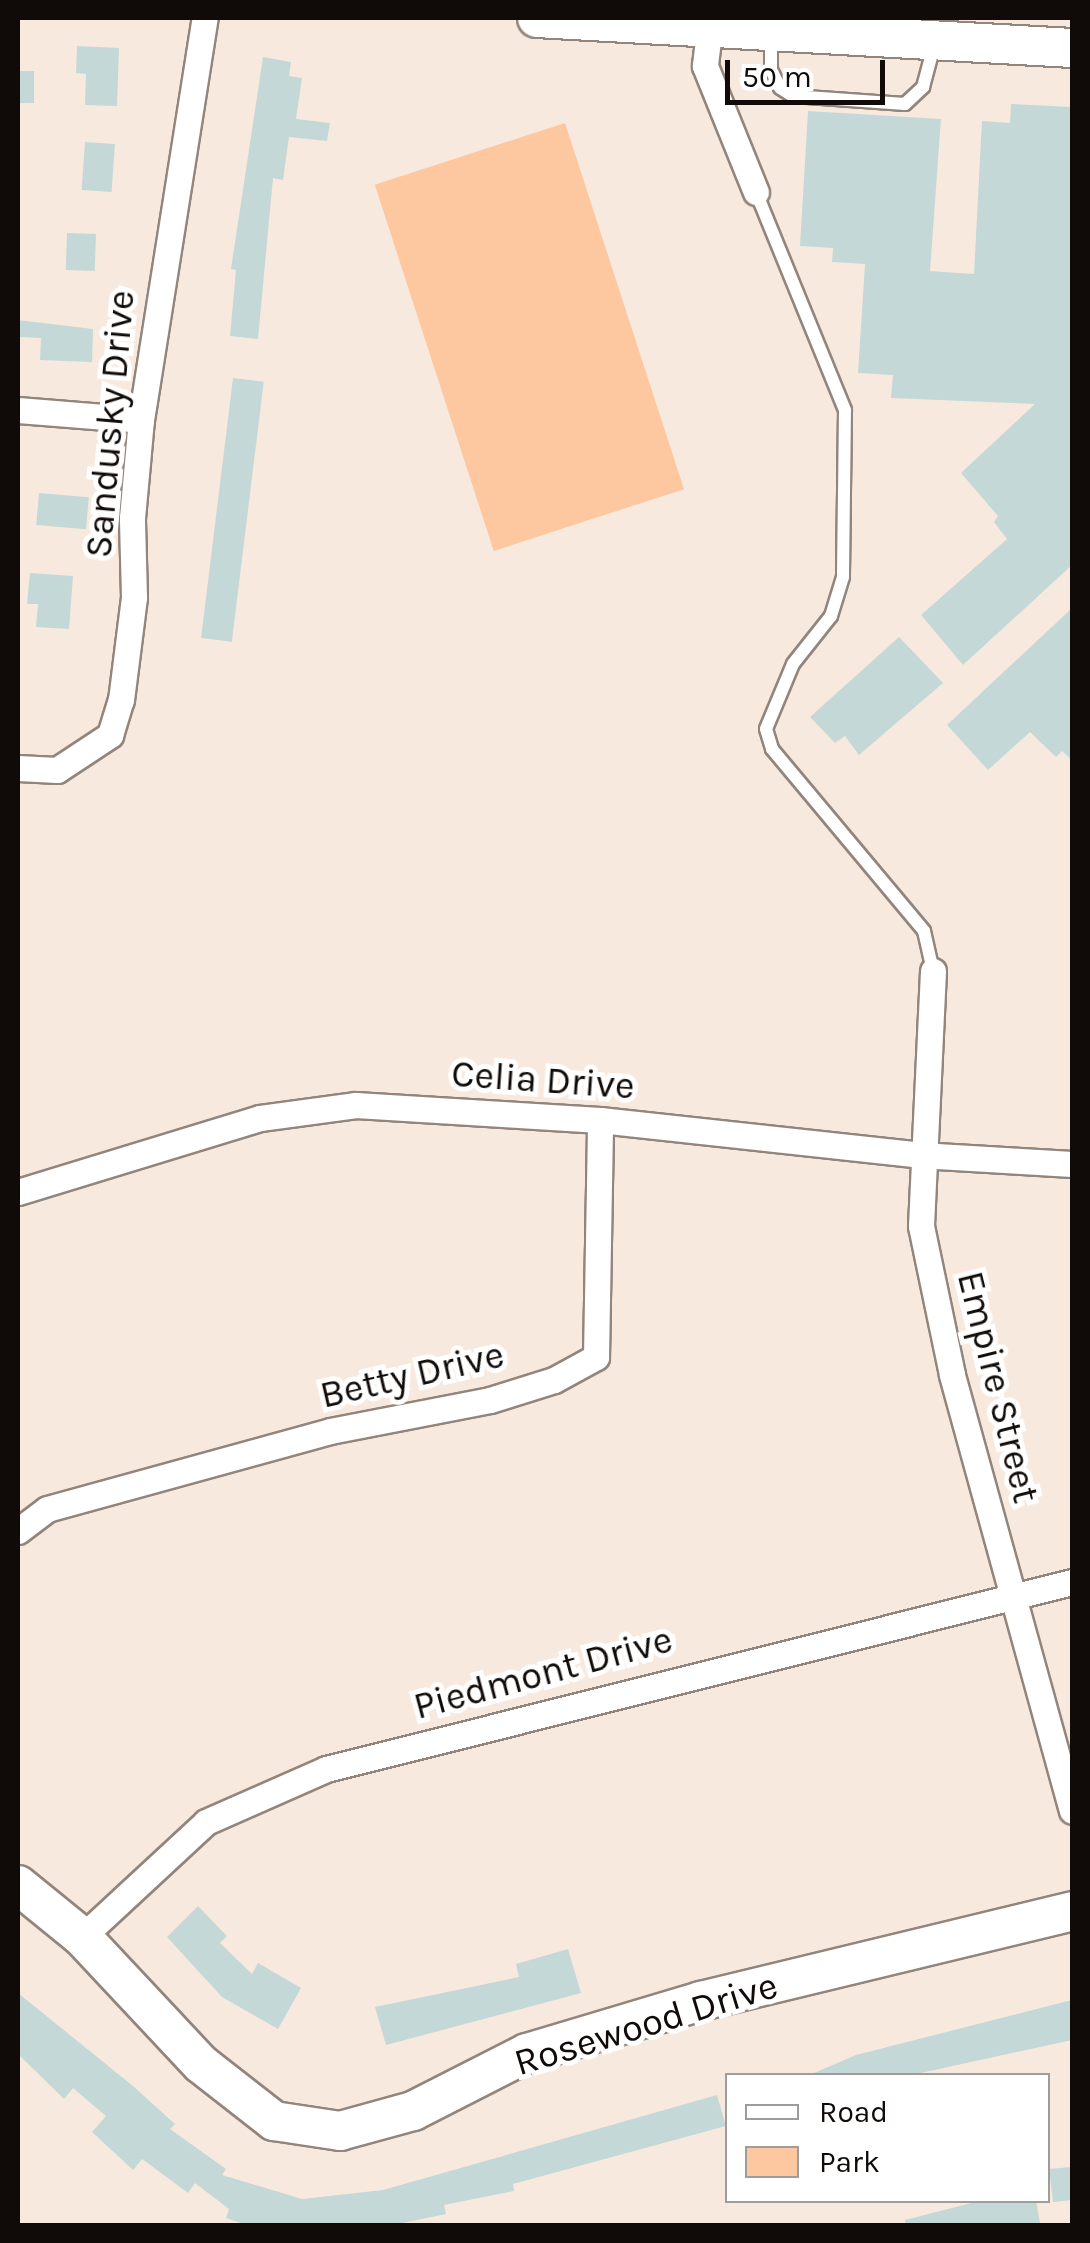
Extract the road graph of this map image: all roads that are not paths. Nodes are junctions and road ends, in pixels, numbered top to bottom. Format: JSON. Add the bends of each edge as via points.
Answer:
{"nodes":[{"id":1,"x":205,"y":18,"type":"edge"},
{"id":2,"x":538,"y":18,"type":"edge"},
{"id":3,"x":709,"y":32,"type":"junction"},
{"id":4,"x":772,"y":35,"type":"junction"},
{"id":5,"x":934,"y":44,"type":"junction"},
{"id":6,"x":1072,"y":48,"type":"edge"},
{"id":7,"x":756,"y":192,"type":"joint"},
{"id":8,"x":18,"y":410,"type":"edge"},
{"id":9,"x":141,"y":420,"type":"junction"},
{"id":10,"x":18,"y":768,"type":"edge"},
{"id":11,"x":932,"y":972,"type":"joint"},
{"id":12,"x":600,"y":1120,"type":"junction"},
{"id":13,"x":920,"y":1155,"type":"junction"},
{"id":14,"x":1072,"y":1164,"type":"edge"},
{"id":15,"x":18,"y":1192,"type":"edge"},
{"id":16,"x":18,"y":1531,"type":"edge"},
{"id":17,"x":1072,"y":1582,"type":"edge"},
{"id":18,"x":1014,"y":1596,"type":"junction"},
{"id":19,"x":1072,"y":1812,"type":"edge"},
{"id":20,"x":18,"y":1885,"type":"edge"},
{"id":21,"x":1072,"y":1911,"type":"edge"},
{"id":22,"x":82,"y":1937,"type":"junction"}],
"edges":[{"from":1,"to":9,"type":"street","name":"Sandusky Drive"},
{"from":2,"to":3,"type":"street"},
{"from":3,"to":4,"type":"street"},
{"from":3,"to":7,"type":"street","via":[[705,66]]},
{"from":4,"to":5,"type":"street"},
{"from":4,"to":5,"type":"lane","via":[[772,70],[780,88],[793,96],[906,104],[923,87]]},
{"from":5,"to":6,"type":"street"},
{"from":7,"to":11,"type":"lane","via":[[845,410],[842,577],[831,616],[792,664],[766,729],[772,749],[924,931]]},
{"from":8,"to":9,"type":"street"},
{"from":9,"to":10,"type":"street","name":"Sandusky Drive","via":[[134,597],[110,736],[57,770]]},
{"from":11,"to":13,"type":"street","name":"Empire Street"},
{"from":12,"to":13,"type":"street","name":"Celia Drive"},
{"from":12,"to":15,"type":"street","name":"Celia Drive","via":[[356,1105],[260,1118]]},
{"from":12,"to":16,"type":"street","name":"Betty Drive","via":[[596,1358],[490,1400],[330,1431],[47,1509]]},
{"from":13,"to":14,"type":"street","name":"Celia Drive"},
{"from":13,"to":18,"type":"street","name":"Empire Street","via":[[920,1226]]},
{"from":17,"to":18,"type":"street","name":"Piedmont Drive"},
{"from":18,"to":19,"type":"street","name":"Empire Street"},
{"from":18,"to":22,"type":"street","name":"Piedmont Drive","via":[[326,1768],[206,1822]]},
{"from":20,"to":22,"type":"street","name":"Rosewood Drive"},
{"from":21,"to":22,"type":"street","name":"Rosewood Drive","via":[[702,2001],[527,2053],[414,2111],[340,2131],[274,2121],[201,2064]]}]}
